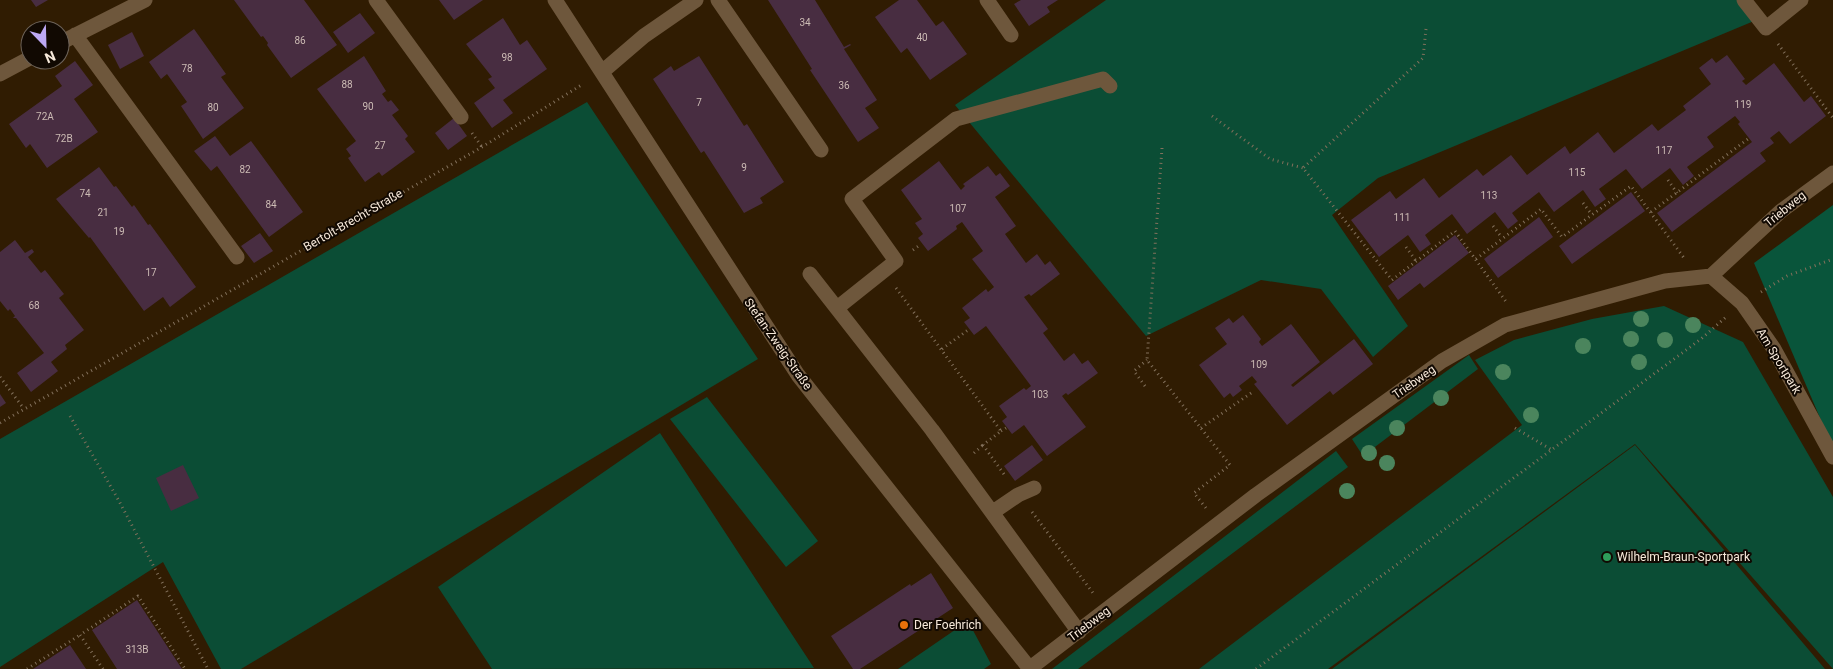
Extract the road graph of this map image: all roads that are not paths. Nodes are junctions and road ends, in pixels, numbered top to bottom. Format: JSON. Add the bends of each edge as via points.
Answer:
{"nodes":[{"id":1,"x":144,"y":0,"type":"edge"},
{"id":2,"x":376,"y":0,"type":"edge"},
{"id":3,"x":554,"y":0,"type":"edge"},
{"id":4,"x":696,"y":0,"type":"edge"},
{"id":5,"x":718,"y":0,"type":"edge"},
{"id":6,"x":987,"y":0,"type":"edge"},
{"id":7,"x":1744,"y":0,"type":"edge"},
{"id":8,"x":1801,"y":0,"type":"edge"},
{"id":9,"x":75,"y":35,"type":"junction"},
{"id":10,"x":1011,"y":35,"type":"dead end"},
{"id":11,"x":70,"y":38,"type":"edge"},
{"id":12,"x":20,"y":63,"type":"edge"},
{"id":13,"x":602,"y":72,"type":"junction"},
{"id":14,"x":0,"y":74,"type":"edge"},
{"id":15,"x":1110,"y":86,"type":"dead end"},
{"id":16,"x":461,"y":117,"type":"dead end"},
{"id":17,"x":821,"y":150,"type":"dead end"},
{"id":18,"x":1833,"y":173,"type":"edge"},
{"id":19,"x":237,"y":257,"type":"dead end"},
{"id":20,"x":810,"y":274,"type":"dead end"},
{"id":21,"x":1712,"y":276,"type":"junction"},
{"id":22,"x":837,"y":308,"type":"junction"},
{"id":23,"x":1833,"y":456,"type":"edge"},
{"id":24,"x":1034,"y":488,"type":"dead end"},
{"id":25,"x":993,"y":512,"type":"junction"},
{"id":26,"x":1079,"y":632,"type":"junction"},
{"id":27,"x":1029,"y":669,"type":"edge"}],
"edges":[{"from":1,"to":9,"type":"street"},
{"from":2,"to":16,"type":"street"},
{"from":3,"to":13,"type":"street","name":"Stefan-Zweig-Straße"},
{"from":4,"to":13,"type":"street","via":[[644,36]]},
{"from":5,"to":17,"type":"street"},
{"from":6,"to":10,"type":"street"},
{"from":7,"to":8,"type":"street","via":[[1766,28]]},
{"from":9,"to":11,"type":"street"},
{"from":9,"to":19,"type":"street"},
{"from":12,"to":14,"type":"street"},
{"from":13,"to":27,"type":"street","name":"Stefan-Zweig-Straße","via":[[798,375]]},
{"from":15,"to":22,"type":"street","via":[[1103,79],[956,119],[852,199],[896,261]]},
{"from":18,"to":21,"type":"street","name":"Triebweg","via":[[1781,211]]},
{"from":20,"to":22,"type":"street"},
{"from":21,"to":23,"type":"street","name":"Am Sportpark","via":[[1742,303],[1774,349]]},
{"from":21,"to":26,"type":"street","name":"Triebweg","via":[[1665,281],[1505,325],[1442,362],[1336,437]]},
{"from":22,"to":25,"type":"street"},
{"from":24,"to":25,"type":"street","via":[[1018,494]]},
{"from":25,"to":26,"type":"street"},
{"from":26,"to":27,"type":"street","name":"Triebweg"}]}
